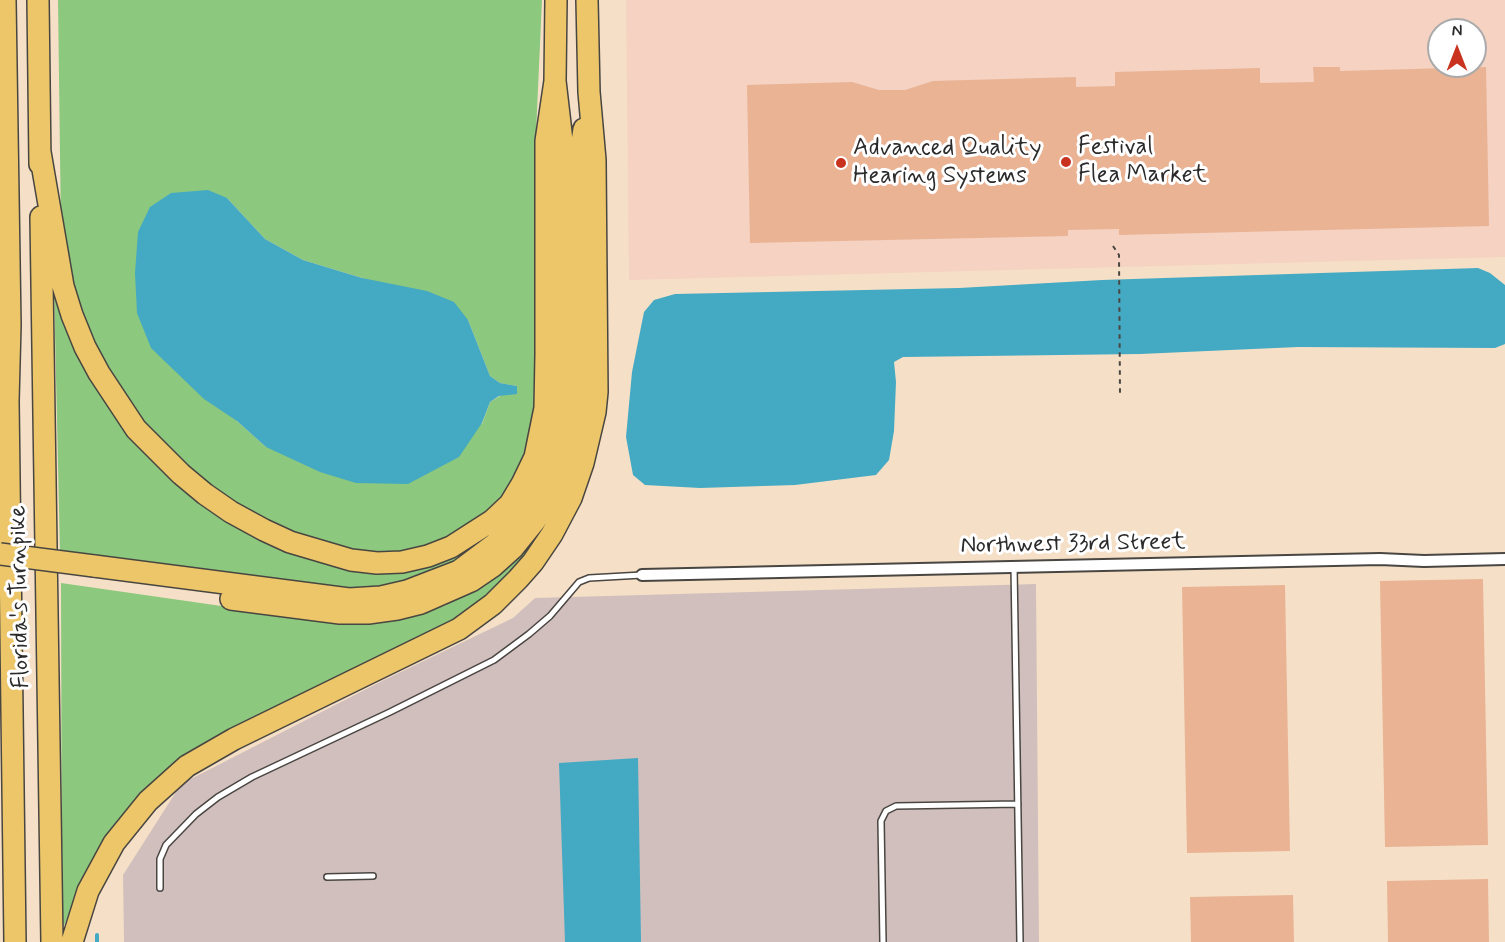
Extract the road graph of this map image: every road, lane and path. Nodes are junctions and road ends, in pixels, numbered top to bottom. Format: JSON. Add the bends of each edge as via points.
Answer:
{"nodes":[{"id":1,"x":5,"y":0,"type":"edge"},
{"id":2,"x":38,"y":0,"type":"edge"},
{"id":3,"x":556,"y":0,"type":"edge"},
{"id":4,"x":587,"y":0,"type":"edge"},
{"id":5,"x":555,"y":81,"type":"junction"},
{"id":6,"x":589,"y":92,"type":"junction"},
{"id":7,"x":40,"y":152,"type":"junction"},
{"id":8,"x":1113,"y":246,"type":"dead end"},
{"id":9,"x":0,"y":354,"type":"edge"},
{"id":10,"x":1120,"y":395,"type":"dead end"},
{"id":11,"x":8,"y":401,"type":"junction"},
{"id":12,"x":0,"y":554,"type":"edge"},
{"id":13,"x":1505,"y":559,"type":"edge"},
{"id":14,"x":1014,"y":566,"type":"junction"},
{"id":15,"x":0,"y":569,"type":"edge"},
{"id":16,"x":94,"y":574,"type":"junction"},
{"id":17,"x":642,"y":575,"type":"joint"},
{"id":18,"x":1018,"y":804,"type":"junction"},
{"id":19,"x":373,"y":876,"type":"dead end"},
{"id":20,"x":327,"y":877,"type":"dead end"},
{"id":21,"x":160,"y":888,"type":"dead end"},
{"id":22,"x":15,"y":942,"type":"edge"},
{"id":23,"x":52,"y":942,"type":"edge"},
{"id":24,"x":72,"y":942,"type":"edge"},
{"id":25,"x":883,"y":942,"type":"edge"},
{"id":26,"x":1020,"y":942,"type":"edge"}],
"edges":[{"from":1,"to":11,"type":"highway","name":"Florida's Turnpike"},
{"from":2,"to":7,"type":"highway","name":"Florida's Turnpike"},
{"from":3,"to":5,"type":"highway"},
{"from":4,"to":6,"type":"highway"},
{"from":5,"to":7,"type":"highway","via":[[546,141],[544,408],[535,457],[510,504],[493,520],[451,547],[402,562],[351,560],[264,530],[205,494],[136,429],[99,373],[72,315],[63,286]]},
{"from":5,"to":16,"type":"highway","via":[[562,141],[563,362],[558,423],[538,488],[495,544],[459,571],[381,597],[348,599]]},
{"from":6,"to":16,"type":"highway","via":[[579,161],[581,379],[576,421],[570,449],[550,497],[513,548],[486,571],[445,594],[422,603],[368,613],[340,613]]},
{"from":6,"to":24,"type":"highway","via":[[595,160],[597,392],[583,463],[571,498],[552,534],[518,579],[459,629],[187,766],[148,801],[114,843],[88,891]]},
{"from":7,"to":23,"type":"highway","name":"Florida's Turnpike"},
{"from":8,"to":10,"type":"path","via":[[1119,255]]},
{"from":9,"to":11,"type":"highway"},
{"from":11,"to":22,"type":"highway","name":"Florida's Turnpike"},
{"from":12,"to":16,"type":"highway","bridge":true},
{"from":13,"to":14,"type":"street","name":"Northwest 33rd Street"},
{"from":14,"to":17,"type":"street","name":"Northwest 33rd Street"},
{"from":14,"to":18,"type":"lane"},
{"from":15,"to":16,"type":"highway"},
{"from":17,"to":21,"type":"lane","via":[[579,582],[550,616],[486,665],[218,797],[166,845],[160,859]]},
{"from":18,"to":25,"type":"lane","via":[[897,806],[886,811],[881,821]]},
{"from":18,"to":26,"type":"lane"},
{"from":19,"to":20,"type":"lane"}]}
